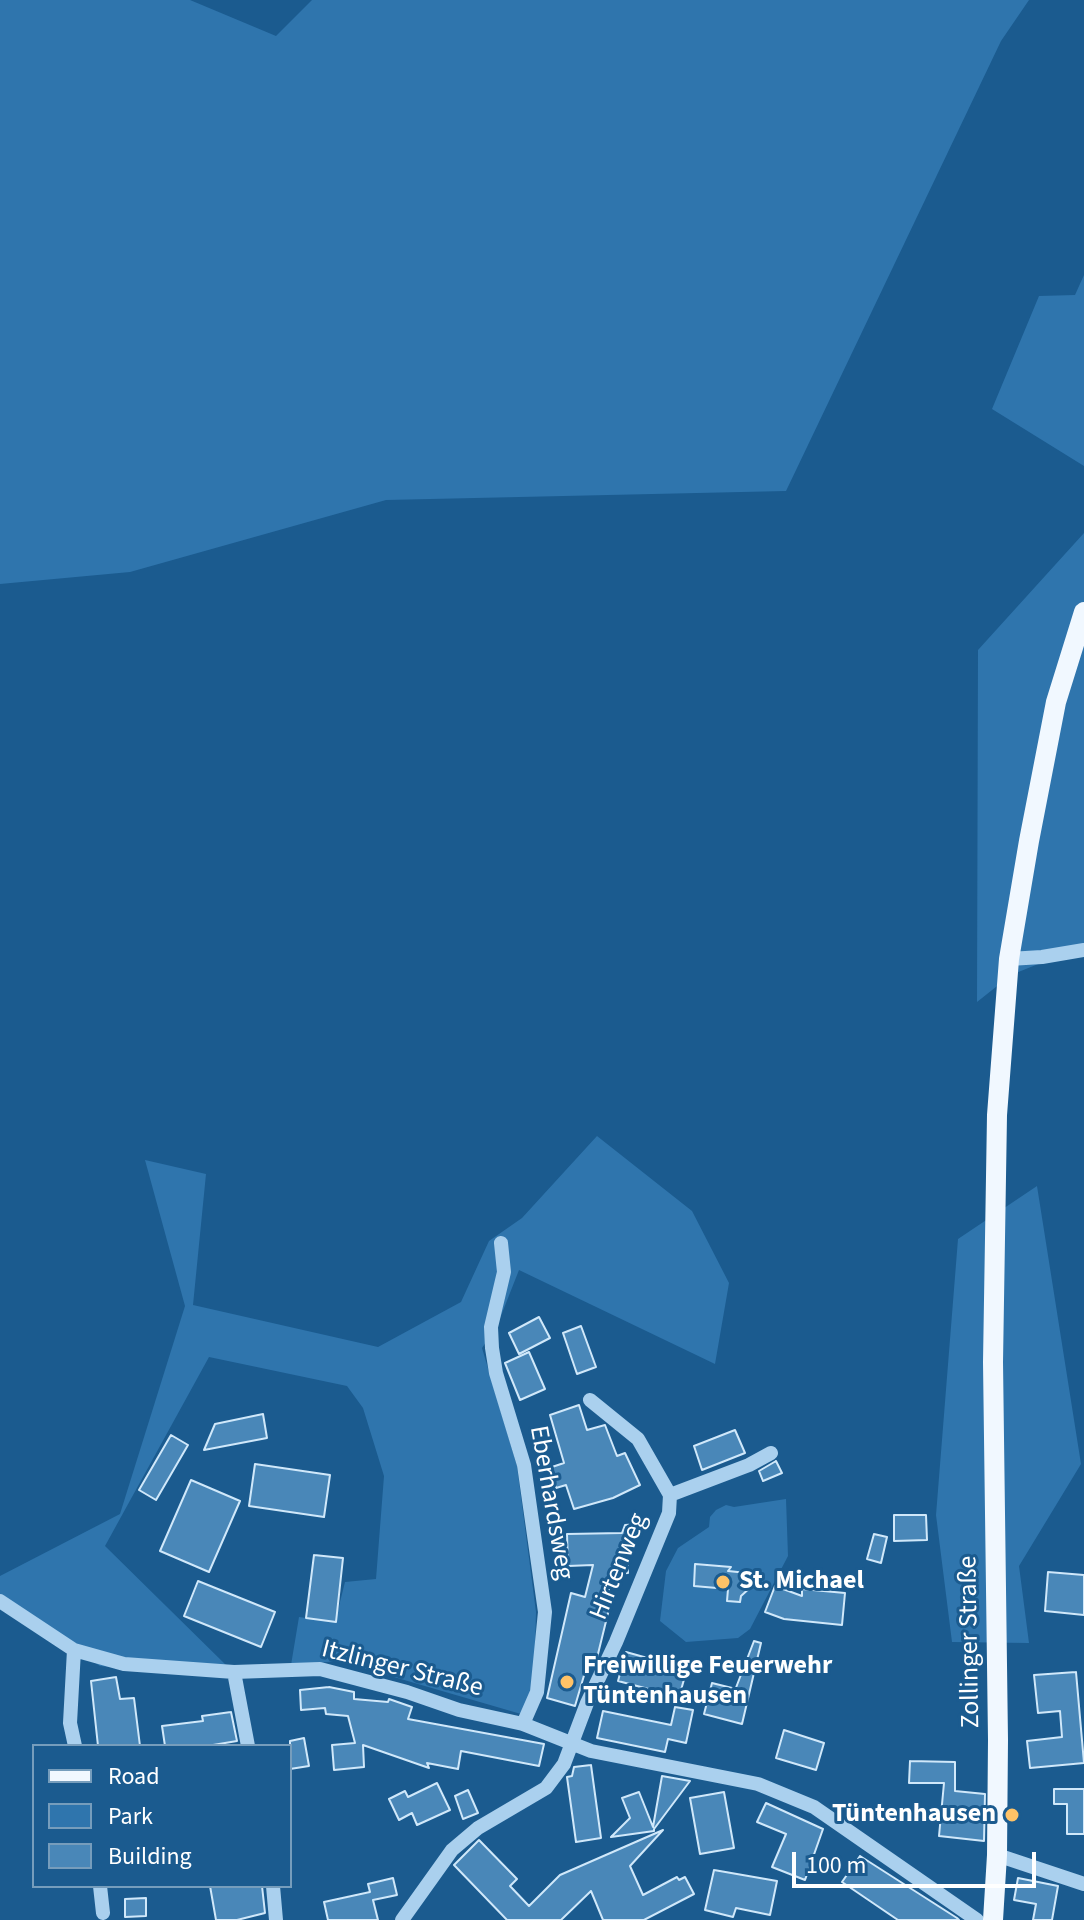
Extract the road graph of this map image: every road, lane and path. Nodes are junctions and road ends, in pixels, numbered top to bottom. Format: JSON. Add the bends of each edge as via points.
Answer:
{"nodes":[{"id":1,"x":1084,"y":612,"type":"edge"},
{"id":2,"x":1084,"y":950,"type":"edge"},
{"id":3,"x":1009,"y":959,"type":"junction"},
{"id":4,"x":501,"y":1243,"type":"dead end"},
{"id":5,"x":590,"y":1400,"type":"dead end"},
{"id":6,"x":771,"y":1453,"type":"dead end"},
{"id":7,"x":670,"y":1495,"type":"junction"},
{"id":8,"x":0,"y":1601,"type":"edge"},
{"id":9,"x":74,"y":1650,"type":"junction"},
{"id":10,"x":234,"y":1672,"type":"junction"},
{"id":11,"x":523,"y":1724,"type":"junction"},
{"id":12,"x":75,"y":1744,"type":"edge"},
{"id":13,"x":248,"y":1744,"type":"edge"},
{"id":14,"x":571,"y":1744,"type":"junction"},
{"id":15,"x":997,"y":1855,"type":"junction"},
{"id":16,"x":1084,"y":1884,"type":"edge"},
{"id":17,"x":100,"y":1888,"type":"edge"},
{"id":18,"x":273,"y":1888,"type":"edge"},
{"id":19,"x":103,"y":1913,"type":"dead end"},
{"id":20,"x":276,"y":1920,"type":"edge"},
{"id":21,"x":402,"y":1920,"type":"edge"},
{"id":22,"x":977,"y":1920,"type":"edge"},
{"id":23,"x":993,"y":1920,"type":"edge"}],
"edges":[{"from":1,"to":3,"type":"main road","name":"Zollinger Straße","via":[[1056,702]]},
{"from":2,"to":3,"type":"street"},
{"from":3,"to":15,"type":"main road","name":"Zollinger Straße","via":[[997,1115],[993,1362]]},
{"from":4,"to":11,"type":"street","name":"Eberhardsweg","via":[[504,1272],[491,1327],[492,1348],[524,1465],[545,1612],[537,1692]]},
{"from":5,"to":7,"type":"street","name":"Hirtenweg","via":[[638,1439]]},
{"from":6,"to":7,"type":"street","name":"Hirtenweg"},
{"from":7,"to":14,"type":"street","name":"Hirtenweg","via":[[669,1513]]},
{"from":8,"to":9,"type":"street","name":"Itzlinger Straße"},
{"from":9,"to":10,"type":"street","name":"Itzlinger Straße","via":[[124,1664]]},
{"from":9,"to":12,"type":"street","via":[[70,1723]]},
{"from":10,"to":11,"type":"street","name":"Itzlinger Straße","via":[[320,1669]]},
{"from":10,"to":13,"type":"street"},
{"from":11,"to":14,"type":"street","name":"Itzlinger Straße"},
{"from":14,"to":21,"type":"street","via":[[546,1788],[478,1828],[452,1850]]},
{"from":14,"to":22,"type":"street","name":"Itzlinger Straße","via":[[758,1784],[814,1807]]},
{"from":15,"to":16,"type":"street"},
{"from":15,"to":23,"type":"main road","name":"Zollinger Straße"},
{"from":17,"to":19,"type":"street"},
{"from":18,"to":20,"type":"street"}]}
